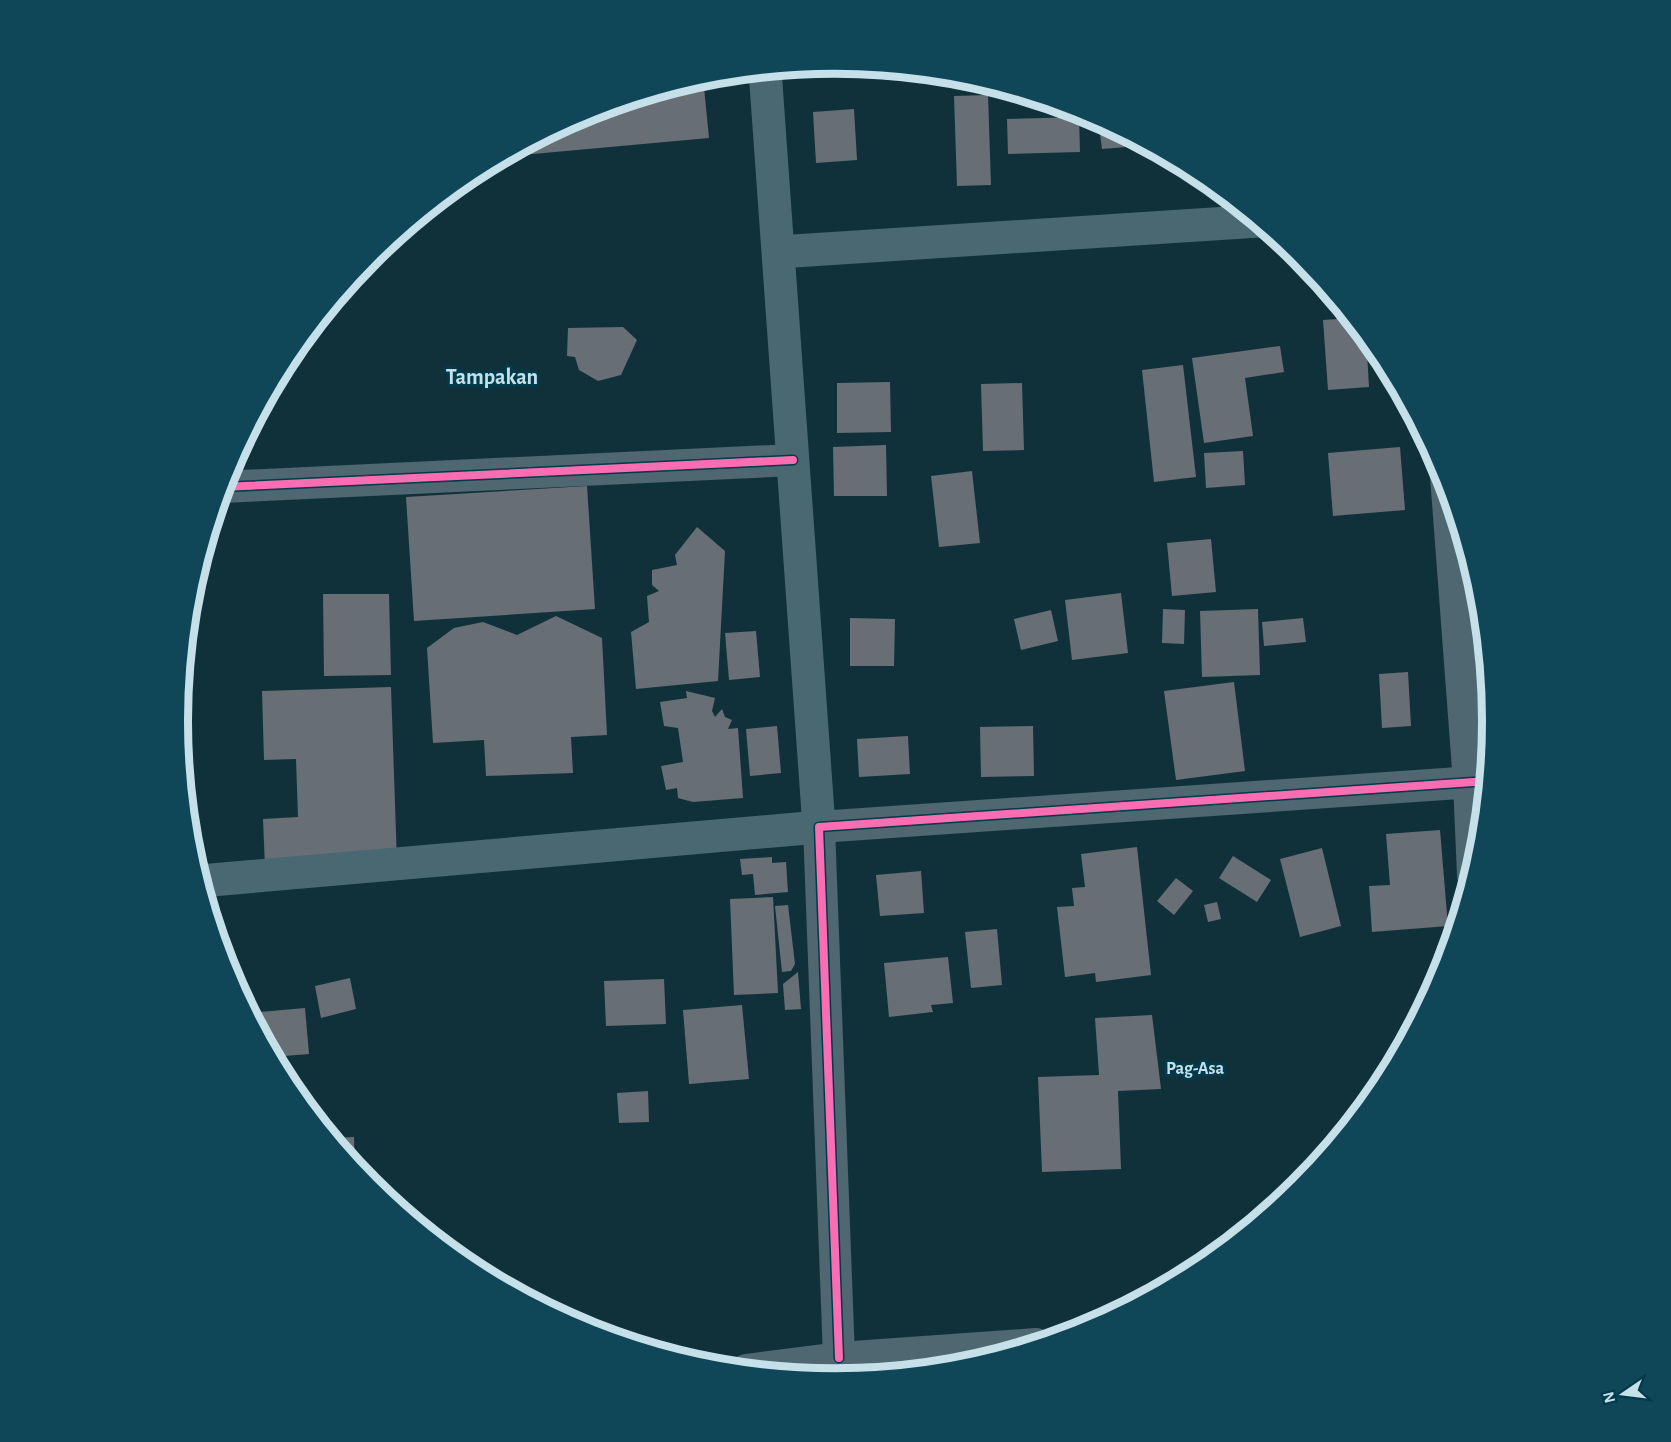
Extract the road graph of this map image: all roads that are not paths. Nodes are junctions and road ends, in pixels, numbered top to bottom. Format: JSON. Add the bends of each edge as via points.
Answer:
{"nodes":[{"id":1,"x":766,"y":78,"type":"edge"},
{"id":2,"x":1249,"y":223,"type":"edge"},
{"id":3,"x":778,"y":252,"type":"junction"},
{"id":4,"x":793,"y":460,"type":"junction"},
{"id":5,"x":232,"y":487,"type":"edge"},
{"id":6,"x":1450,"y":518,"type":"edge"},
{"id":7,"x":1478,"y":781,"type":"edge"},
{"id":8,"x":1476,"y":810,"type":"edge"},
{"id":9,"x":819,"y":826,"type":"junction"},
{"id":10,"x":208,"y":880,"type":"edge"},
{"id":11,"x":992,"y":1349,"type":"edge"},
{"id":12,"x":859,"y":1363,"type":"edge"},
{"id":13,"x":794,"y":1367,"type":"edge"}],
"edges":[{"from":1,"to":3,"type":"main road"},
{"from":2,"to":3,"type":"main road"},
{"from":3,"to":4,"type":"main road"},
{"from":4,"to":5,"type":"street"},
{"from":4,"to":9,"type":"main road"},
{"from":6,"to":7,"type":"street"},
{"from":7,"to":8,"type":"street"},
{"from":7,"to":9,"type":"street"},
{"from":9,"to":10,"type":"main road"},
{"from":9,"to":12,"type":"street"},
{"from":11,"to":12,"type":"street"},
{"from":12,"to":13,"type":"street"}]}
